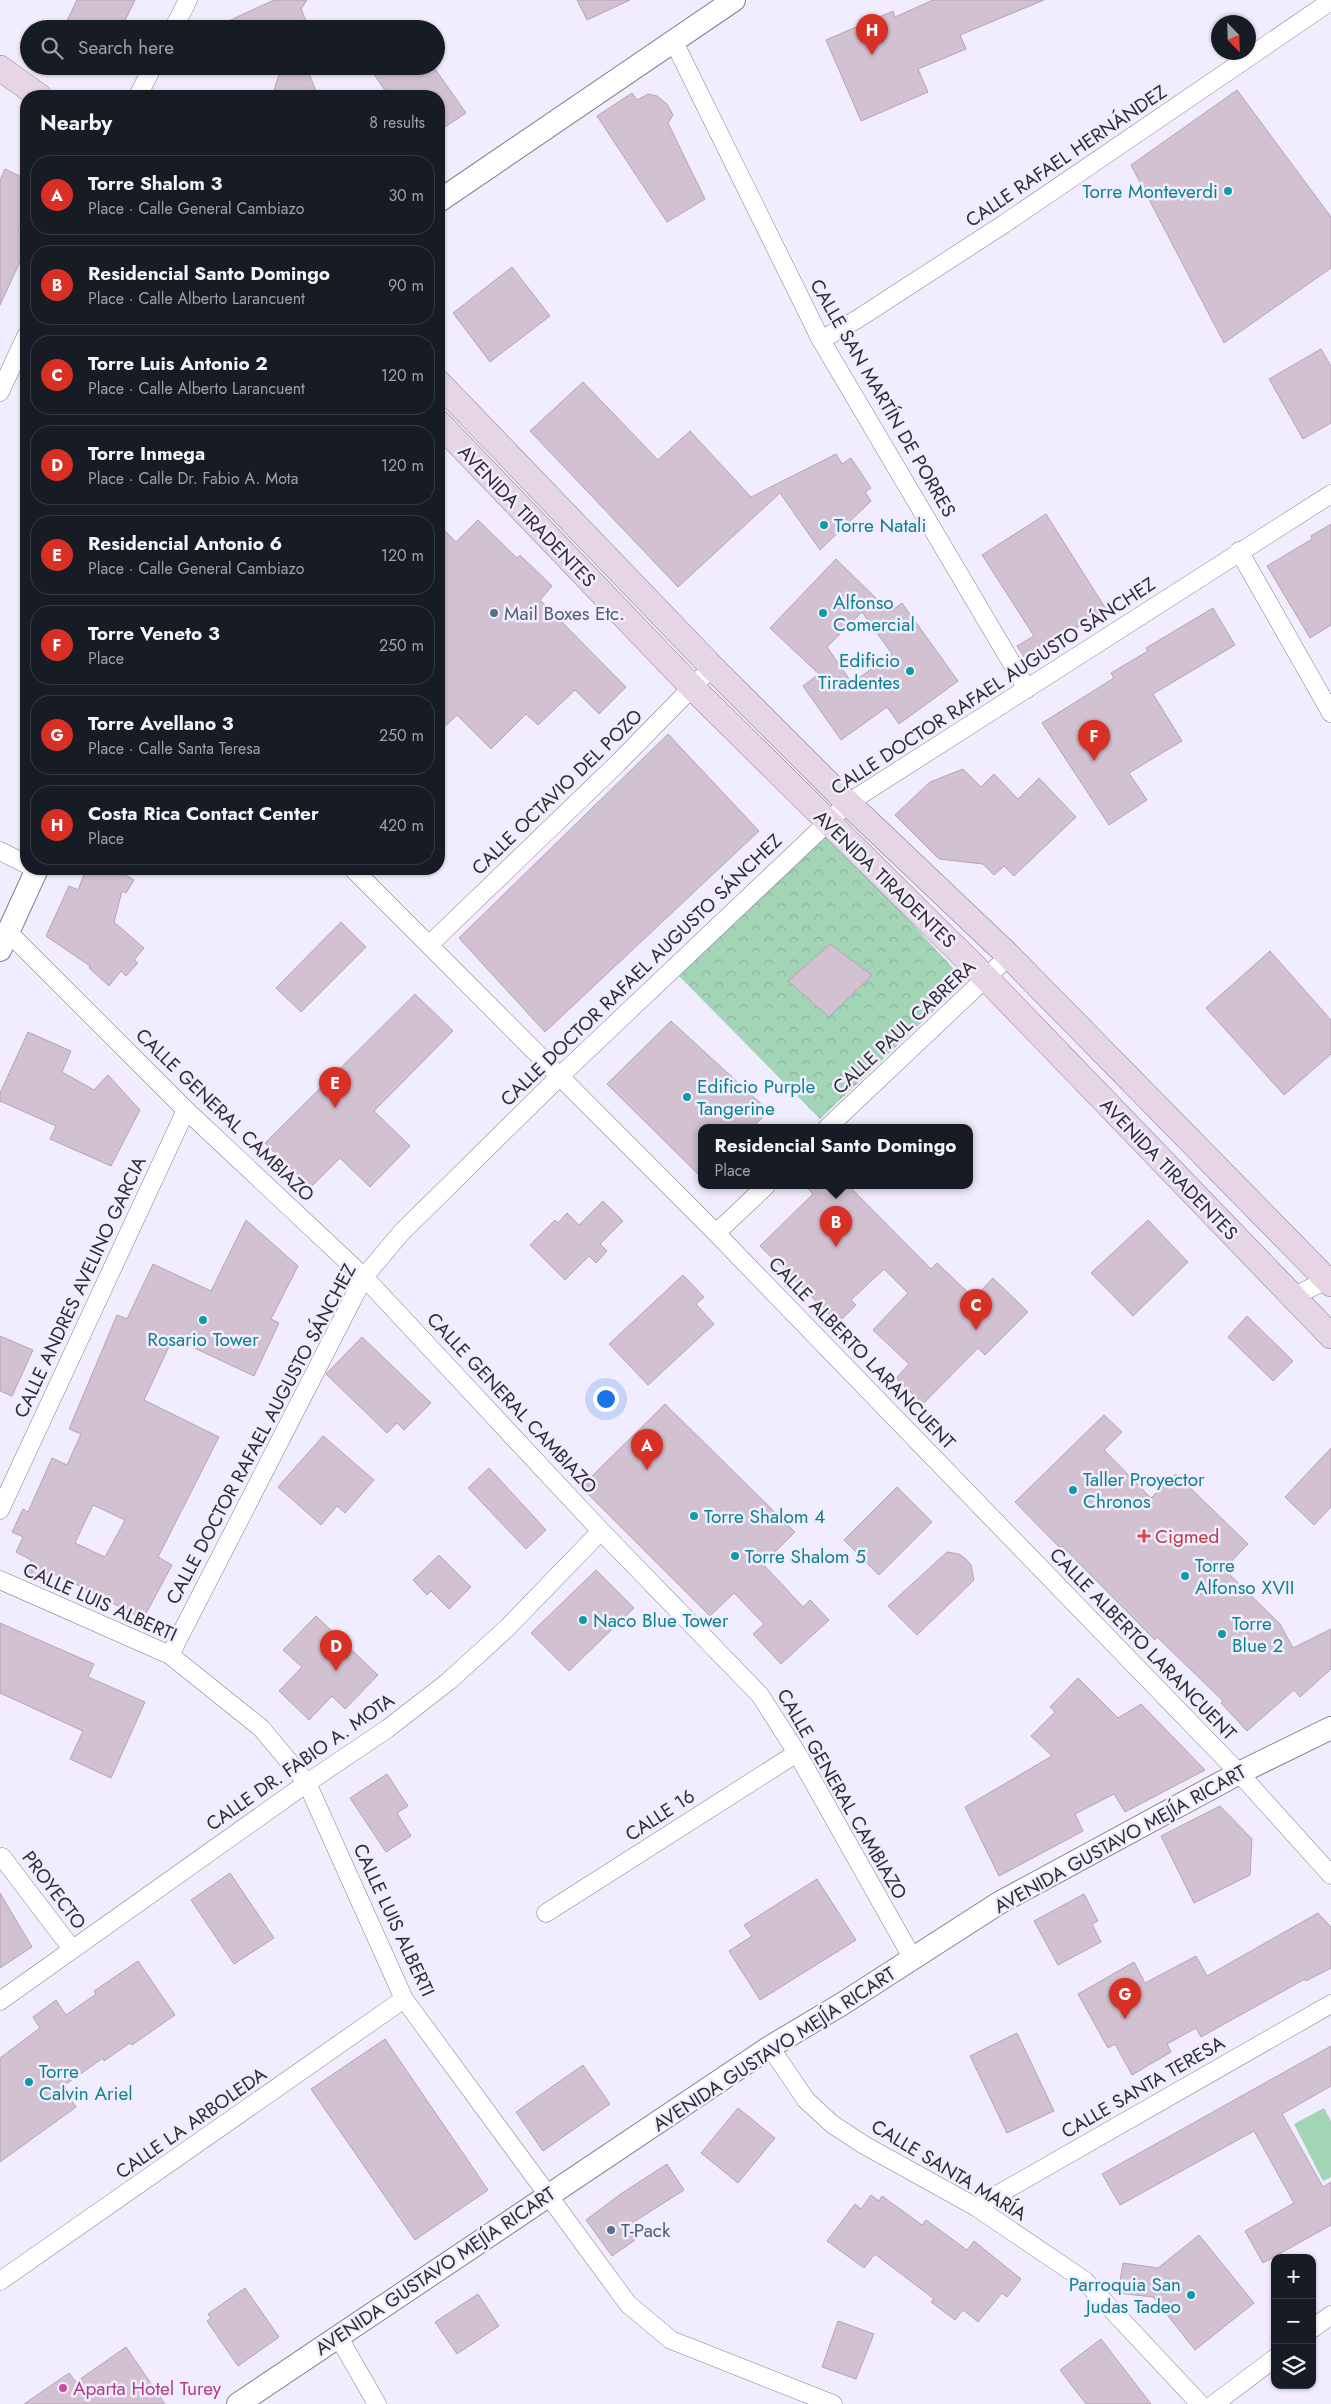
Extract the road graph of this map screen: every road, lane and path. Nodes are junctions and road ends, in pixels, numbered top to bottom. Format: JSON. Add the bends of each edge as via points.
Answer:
{"nodes":[{"id":1,"x":188,"y":0,"type":"edge"},
{"id":2,"x":734,"y":0,"type":"edge"},
{"id":3,"x":1331,"y":1,"type":"edge"},
{"id":4,"x":178,"y":20,"type":"edge"},
{"id":5,"x":674,"y":42,"type":"junction"},
{"id":6,"x":0,"y":68,"type":"edge"},
{"id":7,"x":148,"y":75,"type":"edge"},
{"id":8,"x":0,"y":86,"type":"edge"},
{"id":9,"x":31,"y":90,"type":"edge"},
{"id":10,"x":141,"y":90,"type":"edge"},
{"id":11,"x":20,"y":99,"type":"edge"},
{"id":12,"x":445,"y":197,"type":"edge"},
{"id":13,"x":821,"y":340,"type":"junction"},
{"id":14,"x":20,"y":349,"type":"edge"},
{"id":15,"x":445,"y":389,"type":"edge"},
{"id":16,"x":0,"y":392,"type":"edge"},
{"id":17,"x":445,"y":429,"type":"edge"},
{"id":18,"x":1331,"y":494,"type":"edge"},
{"id":19,"x":1239,"y":551,"type":"junction"},
{"id":20,"x":712,"y":667,"type":"junction"},
{"id":21,"x":693,"y":688,"type":"junction"},
{"id":22,"x":1027,"y":689,"type":"junction"},
{"id":23,"x":1331,"y":713,"type":"edge"},
{"id":24,"x":848,"y":802,"type":"junction"},
{"id":25,"x":826,"y":822,"type":"junction"},
{"id":26,"x":0,"y":851,"type":"edge"},
{"id":27,"x":20,"y":861,"type":"edge"},
{"id":28,"x":31,"y":875,"type":"edge"},
{"id":29,"x":359,"y":875,"type":"edge"},
{"id":30,"x":4,"y":941,"type":"edge"},
{"id":31,"x":429,"y":945,"type":"junction"},
{"id":32,"x":1009,"y":956,"type":"junction"},
{"id":33,"x":986,"y":978,"type":"junction"},
{"id":34,"x":559,"y":1077,"type":"junction"},
{"id":35,"x":186,"y":1110,"type":"junction"},
{"id":36,"x":831,"y":1124,"type":"edge"},
{"id":37,"x":763,"y":1189,"type":"edge"},
{"id":38,"x":716,"y":1233,"type":"junction"},
{"id":39,"x":364,"y":1277,"type":"junction"},
{"id":40,"x":1330,"y":1281,"type":"edge"},
{"id":41,"x":1292,"y":1297,"type":"junction"},
{"id":42,"x":1331,"y":1336,"type":"edge"},
{"id":43,"x":0,"y":1510,"type":"edge"},
{"id":44,"x":601,"y":1530,"type":"junction"},
{"id":45,"x":0,"y":1580,"type":"edge"},
{"id":46,"x":170,"y":1655,"type":"junction"},
{"id":47,"x":1331,"y":1728,"type":"edge"},
{"id":48,"x":797,"y":1753,"type":"junction"},
{"id":49,"x":1239,"y":1773,"type":"junction"},
{"id":50,"x":307,"y":1783,"type":"junction"},
{"id":51,"x":2,"y":1857,"type":"dead end"},
{"id":52,"x":1331,"y":1874,"type":"edge"},
{"id":53,"x":546,"y":1914,"type":"dead end"},
{"id":54,"x":72,"y":1950,"type":"junction"},
{"id":55,"x":914,"y":1959,"type":"junction"},
{"id":56,"x":404,"y":1999,"type":"junction"},
{"id":57,"x":0,"y":2001,"type":"edge"},
{"id":58,"x":1331,"y":2004,"type":"edge"},
{"id":59,"x":770,"y":2047,"type":"junction"},
{"id":60,"x":548,"y":2196,"type":"junction"},
{"id":61,"x":976,"y":2207,"type":"junction"},
{"id":62,"x":0,"y":2281,"type":"edge"},
{"id":63,"x":1331,"y":2315,"type":"edge"},
{"id":64,"x":1316,"y":2326,"type":"edge"},
{"id":65,"x":338,"y":2336,"type":"junction"},
{"id":66,"x":1271,"y":2361,"type":"edge"},
{"id":67,"x":238,"y":2404,"type":"edge"},
{"id":68,"x":377,"y":2404,"type":"edge"},
{"id":69,"x":833,"y":2404,"type":"edge"},
{"id":70,"x":1200,"y":2404,"type":"edge"},
{"id":71,"x":1214,"y":2404,"type":"edge"}],
"edges":[{"from":1,"to":4,"type":"street"},
{"from":2,"to":5,"type":"street"},
{"from":3,"to":13,"type":"street","name":"CALLE RAFAEL HERNÁNDEZ","via":[[1004,224]]},
{"from":5,"to":12,"type":"street"},
{"from":5,"to":13,"type":"street","name":"CALLE SAN MARTÍN DE PORRES"},
{"from":6,"to":9,"type":"main road"},
{"from":7,"to":10,"type":"street"},
{"from":8,"to":11,"type":"main road"},
{"from":13,"to":22,"type":"street","name":"CALLE SAN MARTÍN DE PORRES"},
{"from":14,"to":16,"type":"street"},
{"from":15,"to":20,"type":"main road","name":"AVENIDA TIRADENTES"},
{"from":17,"to":21,"type":"main road","name":"AVENIDA TIRADENTES"},
{"from":18,"to":19,"type":"street","name":"CALLE DOCTOR RAFAEL AUGUSTO SÁNCHEZ"},
{"from":19,"to":22,"type":"street","name":"CALLE DOCTOR RAFAEL AUGUSTO SÁNCHEZ"},
{"from":19,"to":23,"type":"street"},
{"from":20,"to":21,"type":"street","name":"CALLE OCTAVIO DEL POZO"},
{"from":20,"to":24,"type":"main road","name":"AVENIDA TIRADENTES"},
{"from":21,"to":25,"type":"main road","name":"AVENIDA TIRADENTES"},
{"from":21,"to":31,"type":"street","name":"CALLE OCTAVIO DEL POZO"},
{"from":22,"to":24,"type":"street","name":"CALLE DOCTOR RAFAEL AUGUSTO SÁNCHEZ"},
{"from":24,"to":25,"type":"street","name":"CALLE DOCTOR RAFAEL AUGUSTO SÁNCHEZ"},
{"from":24,"to":32,"type":"main road","name":"AVENIDA TIRADENTES"},
{"from":25,"to":33,"type":"main road","name":"AVENIDA TIRADENTES"},
{"from":25,"to":34,"type":"street","name":"CALLE DOCTOR RAFAEL AUGUSTO SÁNCHEZ"},
{"from":26,"to":27,"type":"street"},
{"from":28,"to":30,"type":"street"},
{"from":29,"to":31,"type":"street","name":"CALLE ALBERTO LARANCUENT"},
{"from":30,"to":35,"type":"street","name":"CALLE GENERAL CAMBIAZO"},
{"from":31,"to":34,"type":"street","name":"CALLE ALBERTO LARANCUENT"},
{"from":32,"to":33,"type":"street","name":"CALLE PAUL CABRERA"},
{"from":32,"to":40,"type":"main road","name":"AVENIDA TIRADENTES"},
{"from":33,"to":36,"type":"street","name":"CALLE PAUL CABRERA"},
{"from":33,"to":41,"type":"main road","name":"AVENIDA TIRADENTES"},
{"from":34,"to":38,"type":"street","name":"CALLE ALBERTO LARANCUENT"},
{"from":34,"to":39,"type":"street","name":"CALLE DOCTOR RAFAEL AUGUSTO SÁNCHEZ","via":[[401,1233]]},
{"from":35,"to":39,"type":"street","name":"CALLE GENERAL CAMBIAZO"},
{"from":35,"to":43,"type":"street","name":"CALLE ANDRES AVELINO GARCIA"},
{"from":37,"to":38,"type":"street"},
{"from":38,"to":49,"type":"street","name":"CALLE ALBERTO LARANCUENT"},
{"from":39,"to":44,"type":"street","name":"CALLE GENERAL CAMBIAZO"},
{"from":39,"to":46,"type":"street","name":"CALLE DOCTOR RAFAEL AUGUSTO SÁNCHEZ"},
{"from":40,"to":41,"type":"street"},
{"from":41,"to":42,"type":"main road","name":"AVENIDA TIRADENTES"},
{"from":44,"to":48,"type":"street","name":"CALLE GENERAL CAMBIAZO","via":[[760,1695]]},
{"from":44,"to":50,"type":"street","name":"CALLE DR. FABIO A. MOTA","via":[[507,1628],[449,1681],[387,1729]]},
{"from":45,"to":46,"type":"street","name":"CALLE LUIS ALBERTI"},
{"from":46,"to":50,"type":"street","name":"CALLE LUIS ALBERTI","via":[[261,1728]]},
{"from":47,"to":49,"type":"street","name":"AVENIDA GUSTAVO MEJÍA RICART"},
{"from":48,"to":53,"type":"street","name":"CALLE 16"},
{"from":48,"to":55,"type":"street","name":"CALLE GENERAL CAMBIAZO"},
{"from":49,"to":52,"type":"street","name":"CALLE ALBERTO LARANCUENT"},
{"from":49,"to":55,"type":"street","name":"AVENIDA GUSTAVO MEJÍA RICART","via":[[999,1904]]},
{"from":50,"to":54,"type":"street","name":"CALLE DR. FABIO A. MOTA"},
{"from":50,"to":56,"type":"street","name":"CALLE LUIS ALBERTI"},
{"from":51,"to":54,"type":"street","name":"PROYECTO"},
{"from":54,"to":57,"type":"street","name":"CALLE DR. FABIO A. MOTA"},
{"from":55,"to":59,"type":"street","name":"AVENIDA GUSTAVO MEJÍA RICART"},
{"from":56,"to":60,"type":"street","name":"CALLE LUIS ALBERTI"},
{"from":56,"to":62,"type":"street","name":"CALLE LA ARBOLEDA"},
{"from":58,"to":61,"type":"street","name":"CALLE SANTA TERESA"},
{"from":59,"to":60,"type":"street","name":"AVENIDA GUSTAVO MEJÍA RICART"},
{"from":59,"to":61,"type":"street","name":"CALLE SANTA MARÍA","via":[[806,2100],[832,2124]]},
{"from":60,"to":65,"type":"street","name":"AVENIDA GUSTAVO MEJÍA RICART"},
{"from":60,"to":69,"type":"street","name":"CALLE LUIS ALBERTI","via":[[628,2304],[671,2340]]},
{"from":61,"to":70,"type":"street","name":"CALLE SANTA MARÍA","via":[[1084,2280]]},
{"from":63,"to":64,"type":"street"},
{"from":65,"to":67,"type":"street","name":"AVENIDA GUSTAVO MEJÍA RICART"},
{"from":65,"to":68,"type":"street"},
{"from":66,"to":71,"type":"street"}]}
